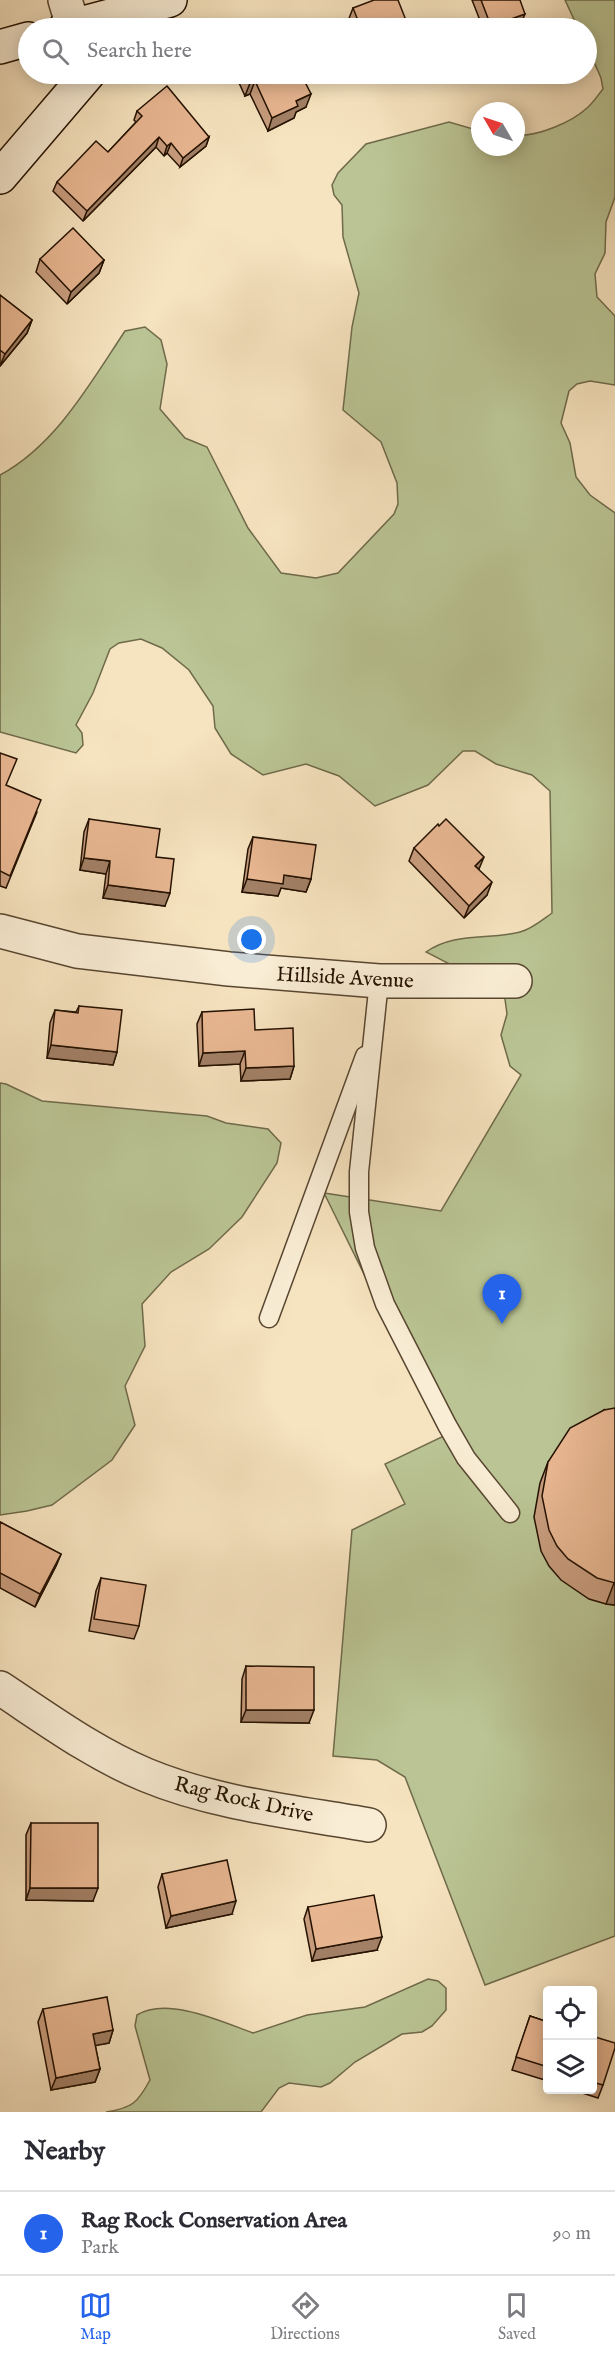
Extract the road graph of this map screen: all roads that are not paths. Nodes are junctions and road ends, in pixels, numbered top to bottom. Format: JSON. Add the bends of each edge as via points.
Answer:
{"nodes":[{"id":1,"x":147,"y":9,"type":"edge"},
{"id":2,"x":68,"y":18,"type":"edge"},
{"id":3,"x":18,"y":42,"type":"edge"},
{"id":4,"x":0,"y":47,"type":"edge"},
{"id":5,"x":79,"y":84,"type":"edge"},
{"id":6,"x":0,"y":177,"type":"edge"},
{"id":7,"x":0,"y":931,"type":"edge"},
{"id":8,"x":379,"y":981,"type":"junction"},
{"id":9,"x":515,"y":981,"type":"dead end"},
{"id":10,"x":375,"y":1028,"type":"junction"},
{"id":11,"x":269,"y":1318,"type":"dead end"},
{"id":12,"x":510,"y":1513,"type":"dead end"},
{"id":13,"x":0,"y":1688,"type":"edge"},
{"id":14,"x":369,"y":1825,"type":"dead end"}],
"edges":[{"from":1,"to":2,"type":"street"},
{"from":3,"to":4,"type":"street"},
{"from":5,"to":6,"type":"street"},
{"from":7,"to":8,"type":"street","name":"Hillside Avenue","via":[[77,951],[146,961]]},
{"from":8,"to":9,"type":"street","name":"Hillside Avenue"},
{"from":8,"to":10,"type":"lane"},
{"from":10,"to":11,"type":"lane"},
{"from":10,"to":12,"type":"lane","via":[[359,1172],[359,1212],[365,1248],[385,1304],[447,1425],[466,1458]]},
{"from":13,"to":14,"type":"street","name":"Rag Rock Drive","via":[[78,1740],[146,1775],[200,1793]]}]}
